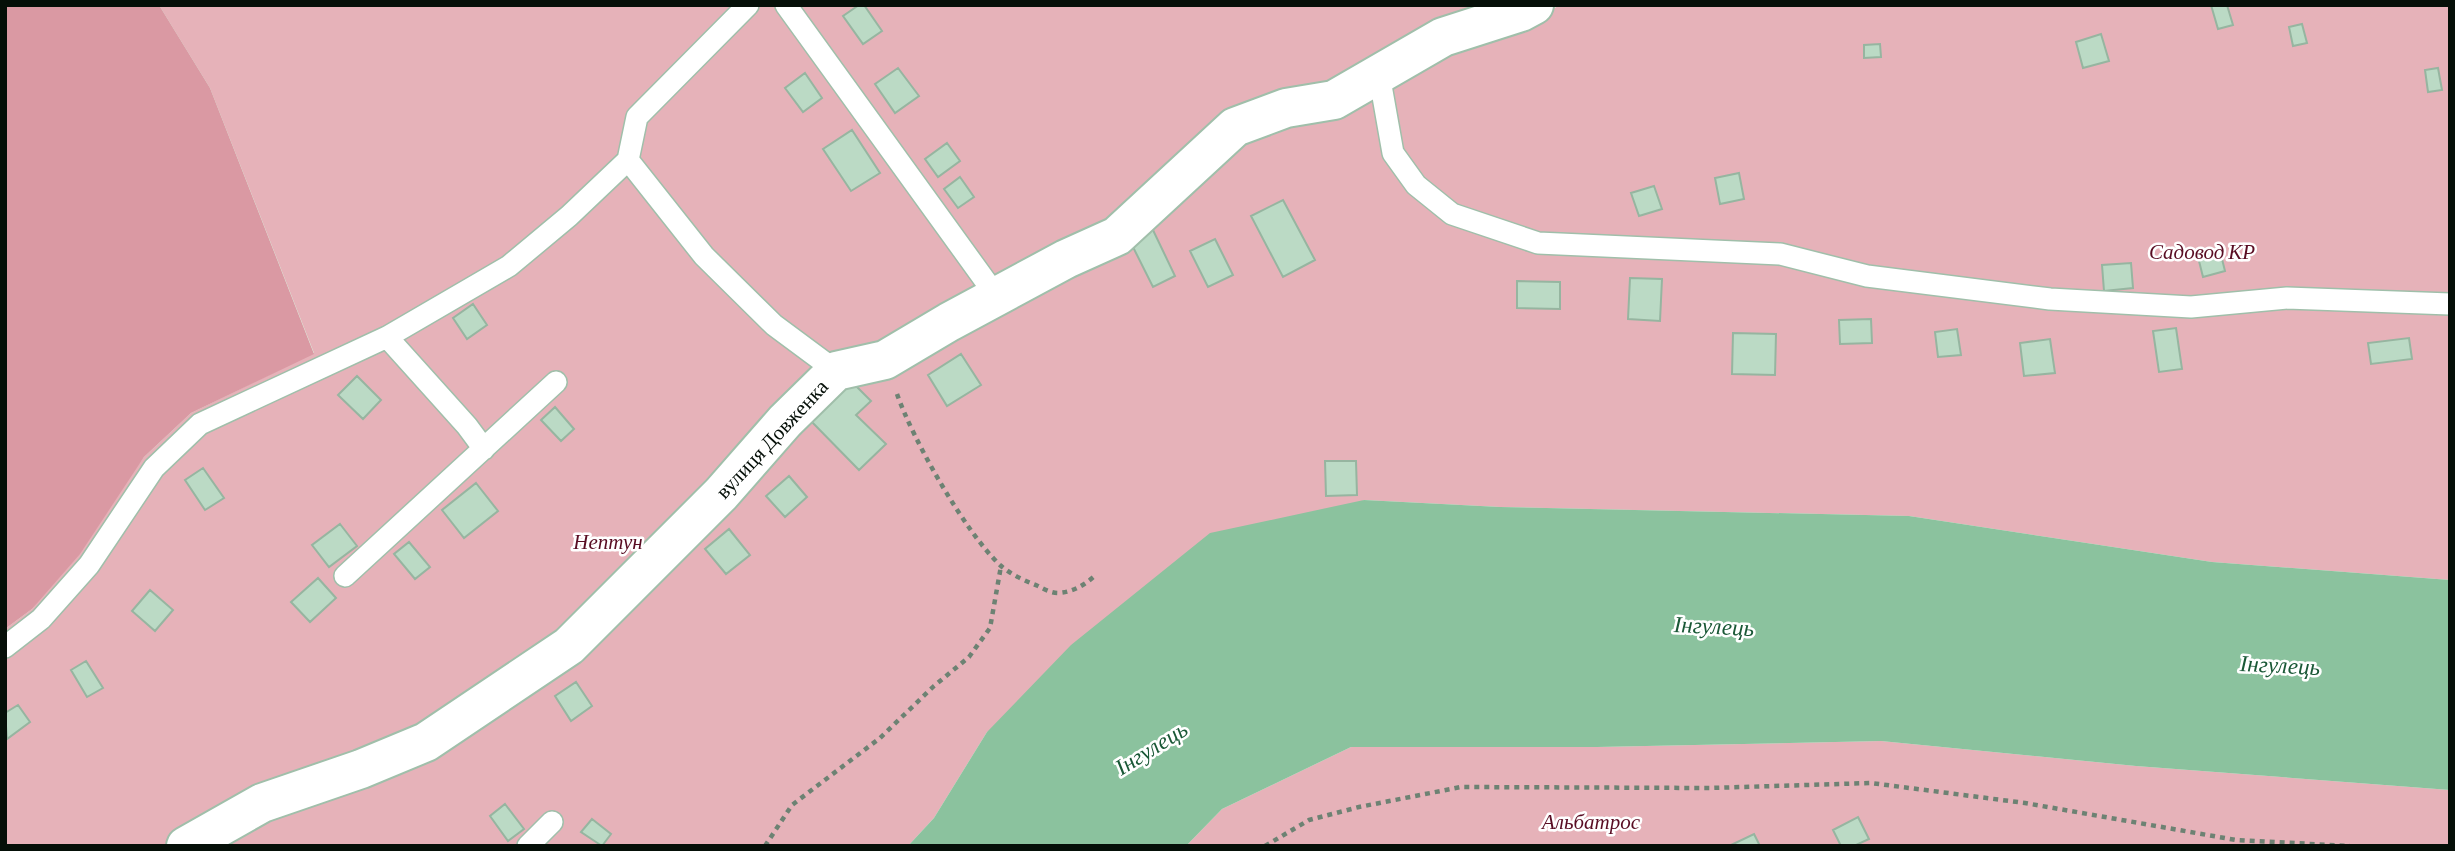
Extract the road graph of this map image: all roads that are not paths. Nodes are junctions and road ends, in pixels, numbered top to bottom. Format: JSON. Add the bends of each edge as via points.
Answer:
{"nodes":[{"id":1,"x":748,"y":5,"type":"edge"},
{"id":2,"x":786,"y":5,"type":"edge"},
{"id":3,"x":1534,"y":5,"type":"edge"},
{"id":4,"x":1379,"y":74,"type":"junction"},
{"id":5,"x":628,"y":160,"type":"junction"},
{"id":6,"x":997,"y":297,"type":"junction"},
{"id":7,"x":2450,"y":304,"type":"edge"},
{"id":8,"x":387,"y":337,"type":"junction"},
{"id":9,"x":836,"y":371,"type":"junction"},
{"id":10,"x":556,"y":382,"type":"dead end"},
{"id":11,"x":484,"y":449,"type":"junction"},
{"id":12,"x":345,"y":576,"type":"dead end"},
{"id":13,"x":5,"y":647,"type":"edge"},
{"id":14,"x":552,"y":822,"type":"dead end"},
{"id":15,"x":186,"y":846,"type":"edge"},
{"id":16,"x":528,"y":846,"type":"edge"}],
"edges":[{"from":1,"to":5,"type":"lane","via":[[636,117]]},
{"from":2,"to":6,"type":"lane"},
{"from":3,"to":4,"type":"street","name":"вулиця Довженка","via":[[1443,37]]},
{"from":4,"to":6,"type":"street","name":"вулиця Довженка","via":[[1334,100],[1286,108],[1235,127],[1117,236]]},
{"from":4,"to":7,"type":"lane","via":[[1393,153],[1416,185],[1452,214],[1538,243],[1780,254],[1867,276],[2050,299],[2191,307],[2287,298]]},
{"from":5,"to":8,"type":"lane","via":[[509,266]]},
{"from":5,"to":9,"type":"lane","via":[[704,256],[774,326]]},
{"from":6,"to":9,"type":"street","name":"вулиця Довженка","via":[[885,360]]},
{"from":8,"to":11,"type":"lane"},
{"from":8,"to":13,"type":"lane","via":[[200,424],[154,468],[89,565],[41,619]]},
{"from":9,"to":15,"type":"street","name":"вулиця Довженка","via":[[569,646],[426,742],[262,803]]},
{"from":10,"to":11,"type":"lane"},
{"from":11,"to":12,"type":"lane"},
{"from":14,"to":16,"type":"lane"}]}
